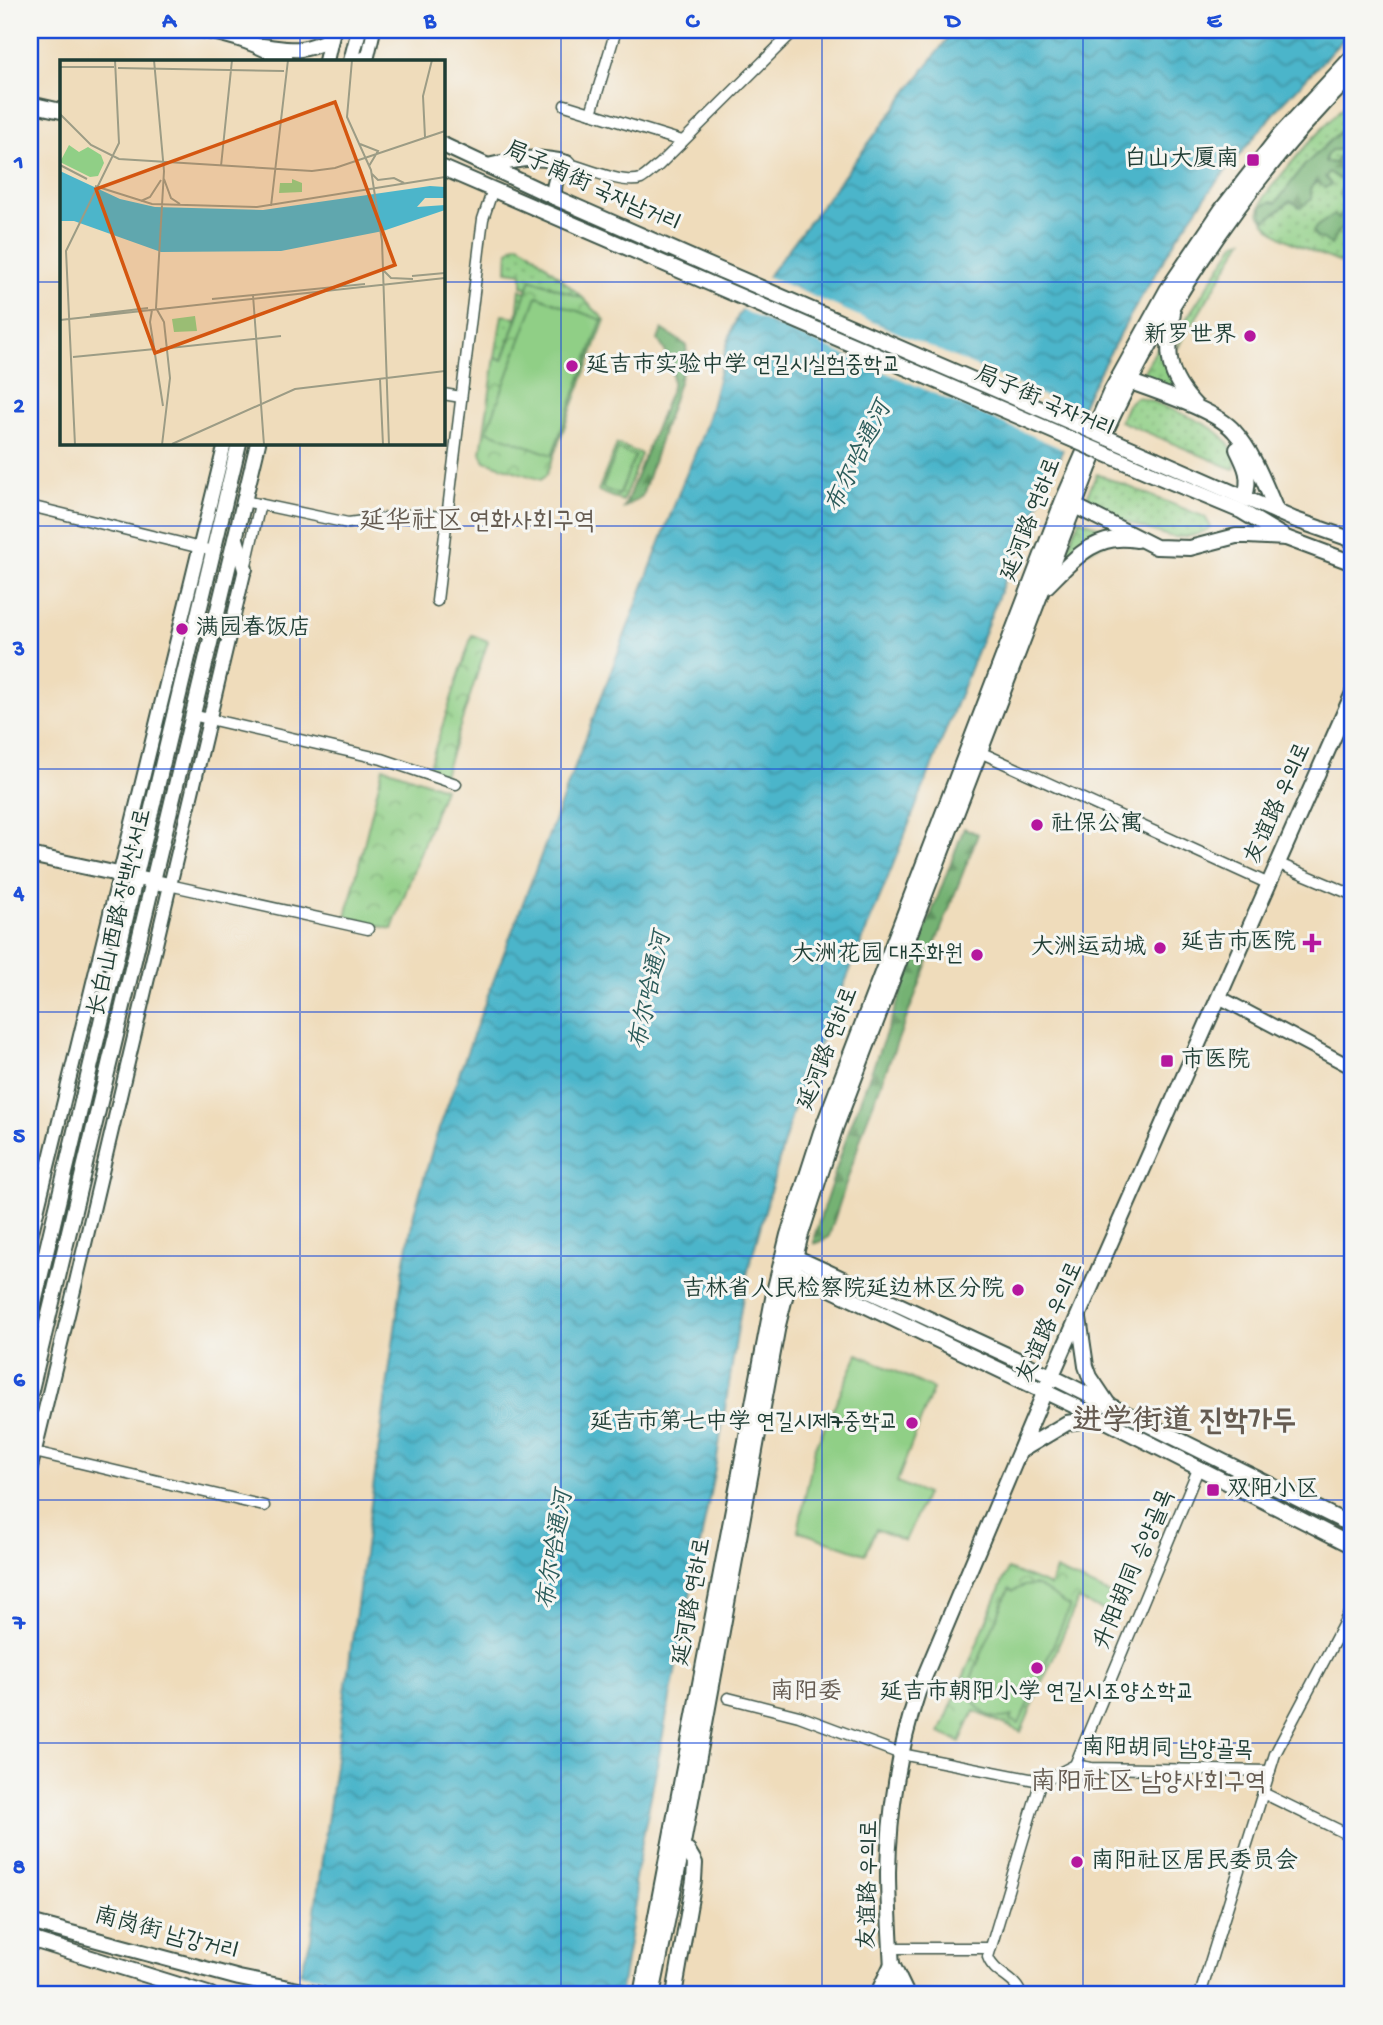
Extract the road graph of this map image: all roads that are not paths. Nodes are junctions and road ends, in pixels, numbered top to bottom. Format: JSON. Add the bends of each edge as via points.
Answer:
{"nodes":[{"id":1,"x":203,"y":30,"type":"edge"},
{"id":2,"x":359,"y":30,"type":"edge"},
{"id":3,"x":374,"y":30,"type":"edge"},
{"id":4,"x":616,"y":30,"type":"edge"},
{"id":5,"x":795,"y":30,"type":"edge"},
{"id":6,"x":332,"y":35,"type":"edge"},
{"id":7,"x":262,"y":46,"type":"junction"},
{"id":8,"x":1353,"y":56,"type":"edge"},
{"id":9,"x":269,"y":60,"type":"edge"},
{"id":10,"x":284,"y":60,"type":"edge"},
{"id":11,"x":326,"y":60,"type":"edge"},
{"id":12,"x":351,"y":60,"type":"edge"},
{"id":13,"x":359,"y":60,"type":"edge"},
{"id":14,"x":1353,"y":74,"type":"edge"},
{"id":15,"x":30,"y":104,"type":"edge"},
{"id":16,"x":565,"y":105,"type":"dead end"},
{"id":17,"x":60,"y":111,"type":"edge"},
{"id":18,"x":592,"y":113,"type":"junction"},
{"id":19,"x":682,"y":141,"type":"junction"},
{"id":20,"x":444,"y":145,"type":"edge"},
{"id":21,"x":567,"y":163,"type":"junction"},
{"id":22,"x":488,"y":166,"type":"junction"},
{"id":23,"x":444,"y":168,"type":"edge"},
{"id":24,"x":493,"y":189,"type":"junction"},
{"id":25,"x":554,"y":197,"type":"junction"},
{"id":26,"x":722,"y":271,"type":"joint"},
{"id":27,"x":716,"y":286,"type":"joint"},
{"id":28,"x":1175,"y":304,"type":"junction"},
{"id":29,"x":1122,"y":382,"type":"junction"},
{"id":30,"x":444,"y":394,"type":"edge"},
{"id":31,"x":461,"y":397,"type":"junction"},
{"id":32,"x":1200,"y":410,"type":"junction"},
{"id":33,"x":225,"y":444,"type":"edge"},
{"id":34,"x":239,"y":444,"type":"edge"},
{"id":35,"x":258,"y":444,"type":"edge"},
{"id":36,"x":1070,"y":500,"type":"junction"},
{"id":37,"x":244,"y":501,"type":"junction"},
{"id":38,"x":260,"y":504,"type":"junction"},
{"id":39,"x":1243,"y":504,"type":"junction"},
{"id":40,"x":30,"y":506,"type":"edge"},
{"id":41,"x":1277,"y":512,"type":"junction"},
{"id":42,"x":446,"y":518,"type":"junction"},
{"id":43,"x":236,"y":538,"type":"junction"},
{"id":44,"x":1286,"y":538,"type":"junction"},
{"id":45,"x":1353,"y":540,"type":"edge"},
{"id":46,"x":1144,"y":542,"type":"junction"},
{"id":47,"x":206,"y":550,"type":"junction"},
{"id":48,"x":1353,"y":563,"type":"edge"},
{"id":49,"x":245,"y":569,"type":"junction"},
{"id":50,"x":1042,"y":592,"type":"junction"},
{"id":51,"x":436,"y":601,"type":"dead end"},
{"id":52,"x":1353,"y":693,"type":"edge"},
{"id":53,"x":192,"y":715,"type":"junction"},
{"id":54,"x":210,"y":719,"type":"junction"},
{"id":55,"x":980,"y":752,"type":"junction"},
{"id":56,"x":456,"y":784,"type":"dead end"},
{"id":57,"x":30,"y":855,"type":"edge"},
{"id":58,"x":1277,"y":863,"type":"junction"},
{"id":59,"x":119,"y":875,"type":"junction"},
{"id":60,"x":134,"y":878,"type":"junction"},
{"id":61,"x":152,"y":881,"type":"junction"},
{"id":62,"x":1269,"y":884,"type":"junction"},
{"id":63,"x":169,"y":885,"type":"junction"},
{"id":64,"x":1353,"y":895,"type":"edge"},
{"id":65,"x":368,"y":929,"type":"dead end"},
{"id":66,"x":1219,"y":998,"type":"junction"},
{"id":67,"x":1353,"y":1068,"type":"edge"},
{"id":68,"x":30,"y":1240,"type":"edge"},
{"id":69,"x":789,"y":1262,"type":"junction"},
{"id":70,"x":1079,"y":1317,"type":"junction"},
{"id":71,"x":30,"y":1320,"type":"edge"},
{"id":72,"x":1052,"y":1377,"type":"junction"},
{"id":73,"x":1045,"y":1391,"type":"junction"},
{"id":74,"x":30,"y":1394,"type":"edge"},
{"id":75,"x":1108,"y":1404,"type":"junction"},
{"id":76,"x":1100,"y":1418,"type":"junction"},
{"id":77,"x":1020,"y":1451,"type":"junction"},
{"id":78,"x":32,"y":1452,"type":"edge"},
{"id":79,"x":1199,"y":1467,"type":"junction"},
{"id":80,"x":30,"y":1471,"type":"edge"},
{"id":81,"x":264,"y":1506,"type":"dead end"},
{"id":82,"x":1353,"y":1526,"type":"edge"},
{"id":83,"x":1353,"y":1546,"type":"edge"},
{"id":84,"x":1353,"y":1606,"type":"edge"},
{"id":85,"x":728,"y":1698,"type":"dead end"},
{"id":86,"x":901,"y":1754,"type":"junction"},
{"id":87,"x":1074,"y":1765,"type":"junction"},
{"id":88,"x":1270,"y":1771,"type":"junction"},
{"id":89,"x":1041,"y":1780,"type":"junction"},
{"id":90,"x":1263,"y":1793,"type":"junction"},
{"id":91,"x":1353,"y":1838,"type":"edge"},
{"id":92,"x":676,"y":1848,"type":"junction"},
{"id":93,"x":30,"y":1922,"type":"edge"},
{"id":94,"x":30,"y":1939,"type":"edge"},
{"id":95,"x":891,"y":1948,"type":"junction"},
{"id":96,"x":990,"y":1948,"type":"junction"},
{"id":97,"x":892,"y":1964,"type":"junction"},
{"id":98,"x":211,"y":1995,"type":"edge"},
{"id":99,"x":323,"y":1995,"type":"edge"},
{"id":100,"x":641,"y":1995,"type":"edge"},
{"id":101,"x":652,"y":1995,"type":"edge"},
{"id":102,"x":674,"y":1995,"type":"edge"},
{"id":103,"x":877,"y":1995,"type":"edge"},
{"id":104,"x":893,"y":1995,"type":"edge"},
{"id":105,"x":907,"y":1995,"type":"edge"},
{"id":106,"x":1021,"y":1995,"type":"edge"},
{"id":107,"x":1200,"y":1995,"type":"edge"}],
"edges":[{"from":1,"to":7,"type":"main road"},
{"from":2,"to":12,"type":"main road"},
{"from":3,"to":13,"type":"street","via":[[368,56]]},
{"from":4,"to":18,"type":"street"},
{"from":5,"to":19,"type":"street"},
{"from":6,"to":7,"type":"main road","via":[[307,50]]},
{"from":6,"to":11,"type":"main road"},
{"from":7,"to":9,"type":"main road"},
{"from":7,"to":10,"type":"main road"},
{"from":8,"to":29,"type":"main road","name":"延河路 연하로","via":[[1232,195],[1167,290]]},
{"from":14,"to":28,"type":"main road","name":"延河路 연하로","via":[[1279,155]]},
{"from":15,"to":17,"type":"main road"},
{"from":16,"to":18,"type":"street"},
{"from":18,"to":19,"type":"street"},
{"from":19,"to":21,"type":"street","via":[[634,180]]},
{"from":20,"to":22,"type":"main road","name":"局子南街 국자남거리"},
{"from":21,"to":22,"type":"main road","via":[[526,158]]},
{"from":21,"to":25,"type":"main road","via":[[556,177]]},
{"from":22,"to":25,"type":"main road","name":"局子南街 국자남거리"},
{"from":23,"to":24,"type":"main road","name":"局子南街 국자남거리"},
{"from":24,"to":27,"type":"main road","name":"局子南街 국자남거리"},
{"from":24,"to":31,"type":"street","via":[[481,233]]},
{"from":25,"to":26,"type":"main road","name":"局子南街 국자남거리"},
{"from":26,"to":39,"type":"main road","name":"局子街 국자거리","bridge":true,"via":[[1156,459]]},
{"from":27,"to":39,"type":"main road","name":"局子街 국자거리","bridge":true,"via":[[1150,473]]},
{"from":28,"to":29,"type":"main road","name":"延河路 연하로"},
{"from":28,"to":32,"type":"main road","via":[[1171,368]]},
{"from":29,"to":32,"type":"main road"},
{"from":29,"to":36,"type":"main road","name":"延河路 연하로"},
{"from":29,"to":39,"type":"main road","via":[[1223,431],[1248,475]]},
{"from":30,"to":31,"type":"street"},
{"from":31,"to":42,"type":"street"},
{"from":32,"to":41,"type":"main road","via":[[1220,419],[1241,440]]},
{"from":33,"to":47,"type":"street","name":"长白山西路 장백산서로"},
{"from":34,"to":47,"type":"main road","name":"长白山西路 장백산서로"},
{"from":35,"to":37,"type":"main road","name":"长白山西路 장백산서로"},
{"from":36,"to":39,"type":"main road","via":[[1156,537],[1181,541],[1233,528],[1240,521]]},
{"from":36,"to":46,"type":"main road"},
{"from":36,"to":50,"type":"main road","name":"延河路 연하로"},
{"from":36,"to":69,"type":"main road","name":"延河路 연하로","via":[[821,1132],[792,1221]]},
{"from":37,"to":38,"type":"street"},
{"from":37,"to":43,"type":"main road","name":"长白山西路 장백산서로"},
{"from":38,"to":42,"type":"street","via":[[348,523],[418,514]]},
{"from":38,"to":49,"type":"street"},
{"from":39,"to":41,"type":"main road","name":"局子街 국자거리"},
{"from":39,"to":44,"type":"main road","name":"局子街 국자거리"},
{"from":40,"to":47,"type":"street"},
{"from":41,"to":45,"type":"main road","name":"局子街 국자거리"},
{"from":42,"to":51,"type":"street"},
{"from":43,"to":49,"type":"main road"},
{"from":43,"to":53,"type":"main road","name":"长白山西路 장백산서로"},
{"from":44,"to":46,"type":"main road","via":[[1236,536],[1181,548]]},
{"from":44,"to":48,"type":"main road","name":"局子街 국자거리"},
{"from":46,"to":50,"type":"main road","via":[[1120,539],[1093,545],[1072,559]]},
{"from":47,"to":59,"type":"street","name":"长白山西路 장백산서로"},
{"from":47,"to":60,"type":"main road","name":"长白山西路 장백산서로"},
{"from":49,"to":54,"type":"street","name":"长白山西路 장백산서로"},
{"from":50,"to":55,"type":"main road","name":"延河路 연하로"},
{"from":52,"to":58,"type":"main road","name":"友谊路 우의로"},
{"from":53,"to":54,"type":"street"},
{"from":53,"to":61,"type":"main road","name":"长白山西路 장백산서로"},
{"from":54,"to":56,"type":"street","via":[[382,759]]},
{"from":54,"to":63,"type":"street","name":"长白山西路 장백산서로"},
{"from":55,"to":62,"type":"street"},
{"from":55,"to":69,"type":"main road","name":"延河路 연하로","via":[[839,1117]]},
{"from":57,"to":59,"type":"main road"},
{"from":58,"to":62,"type":"main road","name":"友谊路 우의로"},
{"from":58,"to":64,"type":"street"},
{"from":59,"to":60,"type":"main road"},
{"from":59,"to":68,"type":"street","name":"长白山西路 장백산서로"},
{"from":60,"to":61,"type":"main road"},
{"from":60,"to":71,"type":"main road","name":"长白山西路 장백산서로"},
{"from":61,"to":63,"type":"main road"},
{"from":61,"to":74,"type":"main road","name":"长白山西路 장백산서로"},
{"from":62,"to":66,"type":"main road","name":"友谊路 우의로"},
{"from":63,"to":65,"type":"street"},
{"from":63,"to":78,"type":"street","name":"长白山西路 장백산서로"},
{"from":66,"to":67,"type":"street"},
{"from":66,"to":70,"type":"main road","name":"友谊路 우의로"},
{"from":69,"to":72,"type":"main road"},
{"from":69,"to":73,"type":"main road"},
{"from":69,"to":92,"type":"main road","name":"延河路 연하로"},
{"from":70,"to":72,"type":"main road","name":"友谊路 우의로"},
{"from":70,"to":75,"type":"main road","via":[[1086,1366]]},
{"from":72,"to":73,"type":"main road","name":"友谊路 우의로"},
{"from":72,"to":75,"type":"main road"},
{"from":73,"to":76,"type":"main road"},
{"from":73,"to":77,"type":"main road","name":"友谊路 우의로"},
{"from":75,"to":82,"type":"main road"},
{"from":76,"to":77,"type":"main road","via":[[1067,1423]]},
{"from":76,"to":79,"type":"main road"},
{"from":77,"to":86,"type":"main road","name":"友谊路 우의로","via":[[918,1692]]},
{"from":78,"to":80,"type":"street","name":"长白山西路 장백산서로"},
{"from":78,"to":81,"type":"street"},
{"from":79,"to":83,"type":"main road"},
{"from":79,"to":87,"type":"street","name":"升阳胡同 승양골목"},
{"from":84,"to":88,"type":"street"},
{"from":85,"to":86,"type":"street","via":[[799,1716]]},
{"from":86,"to":89,"type":"street"},
{"from":86,"to":95,"type":"main road","name":"友谊路 우의로","via":[[889,1842]]},
{"from":87,"to":88,"type":"street","name":"南阳胡同 남양골목"},
{"from":87,"to":89,"type":"street","name":"南阳胡同 남양골목"},
{"from":88,"to":90,"type":"street"},
{"from":89,"to":96,"type":"street"},
{"from":90,"to":91,"type":"street"},
{"from":90,"to":107,"type":"street"},
{"from":92,"to":100,"type":"main road","name":"延河路 연하로"},
{"from":92,"to":101,"type":"main road","name":"延河路 연하로"},
{"from":92,"to":102,"type":"main road","via":[[691,1853],[695,1871]]},
{"from":93,"to":99,"type":"main road","name":"南岗街 남강거리","via":[[239,1978]]},
{"from":94,"to":98,"type":"main road","name":"南岗街 남강거리"},
{"from":95,"to":96,"type":"street"},
{"from":95,"to":97,"type":"main road","name":"友谊路 우의로"},
{"from":96,"to":106,"type":"street","via":[[990,1963]]},
{"from":97,"to":103,"type":"main road"},
{"from":97,"to":104,"type":"main road","name":"友谊路 우의로"},
{"from":97,"to":105,"type":"main road"}]}
